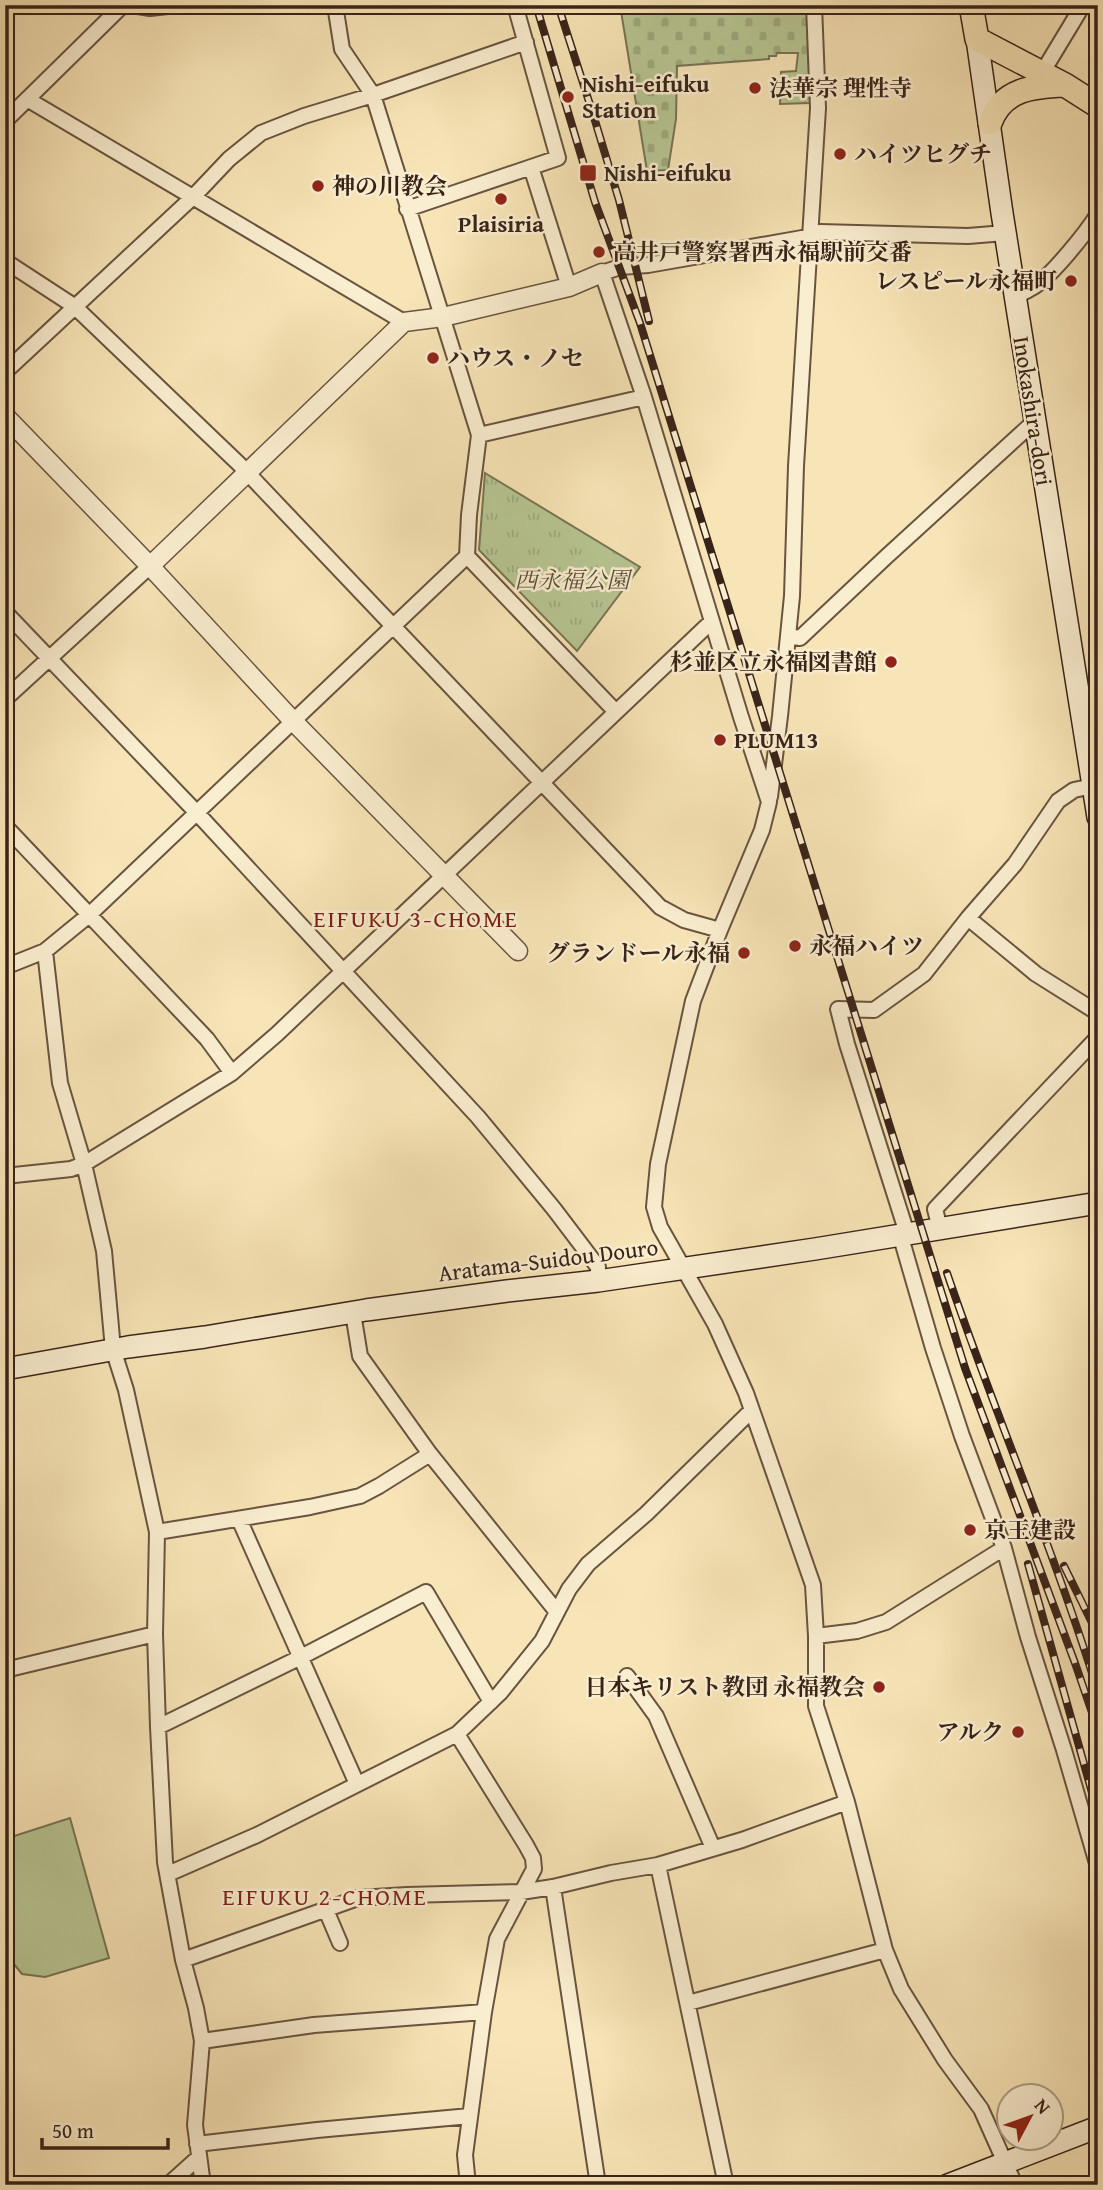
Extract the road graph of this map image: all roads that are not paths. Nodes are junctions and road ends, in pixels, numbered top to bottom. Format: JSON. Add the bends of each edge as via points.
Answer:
{"nodes":[{"id":1,"x":123,"y":5,"type":"edge"},
{"id":2,"x":132,"y":5,"type":"edge"},
{"id":3,"x":177,"y":5,"type":"edge"},
{"id":4,"x":335,"y":5,"type":"edge"},
{"id":5,"x":515,"y":5,"type":"edge"},
{"id":6,"x":814,"y":5,"type":"edge"},
{"id":7,"x":971,"y":5,"type":"edge"},
{"id":8,"x":1083,"y":5,"type":"edge"},
{"id":9,"x":976,"y":39,"type":"junction"},
{"id":10,"x":526,"y":42,"type":"junction"},
{"id":11,"x":1042,"y":73,"type":"junction"},
{"id":12,"x":1065,"y":85,"type":"junction"},
{"id":13,"x":373,"y":95,"type":"junction"},
{"id":14,"x":27,"y":99,"type":"junction"},
{"id":15,"x":1098,"y":106,"type":"edge"},
{"id":16,"x":5,"y":121,"type":"edge"},
{"id":17,"x":990,"y":123,"type":"junction"},
{"id":18,"x":531,"y":167,"type":"junction"},
{"id":19,"x":193,"y":197,"type":"junction"},
{"id":20,"x":407,"y":209,"type":"junction"},
{"id":21,"x":1098,"y":214,"type":"edge"},
{"id":22,"x":1005,"y":233,"type":"junction"},
{"id":23,"x":810,"y":235,"type":"junction"},
{"id":24,"x":5,"y":261,"type":"edge"},
{"id":25,"x":602,"y":273,"type":"junction"},
{"id":26,"x":569,"y":287,"type":"junction"},
{"id":27,"x":1015,"y":297,"type":"junction"},
{"id":28,"x":74,"y":306,"type":"junction"},
{"id":29,"x":443,"y":317,"type":"junction"},
{"id":30,"x":404,"y":322,"type":"junction"},
{"id":31,"x":5,"y":372,"type":"edge"},
{"id":32,"x":644,"y":397,"type":"junction"},
{"id":33,"x":5,"y":416,"type":"edge"},
{"id":34,"x":1035,"y":421,"type":"junction"},
{"id":35,"x":479,"y":435,"type":"junction"},
{"id":36,"x":248,"y":473,"type":"junction"},
{"id":37,"x":467,"y":556,"type":"junction"},
{"id":38,"x":150,"y":566,"type":"junction"},
{"id":39,"x":5,"y":612,"type":"edge"},
{"id":40,"x":712,"y":621,"type":"junction"},
{"id":41,"x":394,"y":626,"type":"junction"},
{"id":42,"x":788,"y":636,"type":"junction"},
{"id":43,"x":48,"y":657,"type":"junction"},
{"id":44,"x":5,"y":699,"type":"edge"},
{"id":45,"x":616,"y":712,"type":"junction"},
{"id":46,"x":293,"y":721,"type":"junction"},
{"id":47,"x":1093,"y":752,"type":"edge"},
{"id":48,"x":542,"y":781,"type":"junction"},
{"id":49,"x":1093,"y":786,"type":"junction"},
{"id":50,"x":769,"y":802,"type":"junction"},
{"id":51,"x":197,"y":813,"type":"junction"},
{"id":52,"x":1098,"y":817,"type":"edge"},
{"id":53,"x":5,"y":826,"type":"edge"},
{"id":54,"x":443,"y":876,"type":"junction"},
{"id":55,"x":89,"y":915,"type":"junction"},
{"id":56,"x":968,"y":918,"type":"junction"},
{"id":57,"x":720,"y":930,"type":"junction"},
{"id":58,"x":45,"y":951,"type":"junction"},
{"id":59,"x":518,"y":951,"type":"dead end"},
{"id":60,"x":5,"y":967,"type":"edge"},
{"id":61,"x":344,"y":971,"type":"junction"},
{"id":62,"x":1098,"y":1013,"type":"edge"},
{"id":63,"x":1098,"y":1037,"type":"edge"},
{"id":64,"x":232,"y":1073,"type":"junction"},
{"id":65,"x":83,"y":1164,"type":"junction"},
{"id":66,"x":5,"y":1176,"type":"edge"},
{"id":67,"x":1098,"y":1203,"type":"edge"},
{"id":68,"x":940,"y":1229,"type":"junction"},
{"id":69,"x":905,"y":1234,"type":"junction"},
{"id":70,"x":682,"y":1269,"type":"junction"},
{"id":71,"x":598,"y":1281,"type":"junction"},
{"id":72,"x":354,"y":1313,"type":"junction"},
{"id":73,"x":113,"y":1349,"type":"junction"},
{"id":74,"x":5,"y":1369,"type":"edge"},
{"id":75,"x":751,"y":1411,"type":"junction"},
{"id":76,"x":429,"y":1454,"type":"junction"},
{"id":77,"x":239,"y":1518,"type":"junction"},
{"id":78,"x":157,"y":1532,"type":"junction"},
{"id":79,"x":1004,"y":1548,"type":"junction"},
{"id":80,"x":557,"y":1612,"type":"junction"},
{"id":81,"x":155,"y":1634,"type":"junction"},
{"id":82,"x":816,"y":1636,"type":"junction"},
{"id":83,"x":301,"y":1657,"type":"junction"},
{"id":84,"x":5,"y":1670,"type":"edge"},
{"id":85,"x":627,"y":1676,"type":"dead end"},
{"id":86,"x":491,"y":1702,"type":"junction"},
{"id":87,"x":158,"y":1727,"type":"junction"},
{"id":88,"x":457,"y":1734,"type":"junction"},
{"id":89,"x":357,"y":1784,"type":"junction"},
{"id":90,"x":847,"y":1802,"type":"junction"},
{"id":91,"x":713,"y":1848,"type":"junction"},
{"id":92,"x":658,"y":1865,"type":"junction"},
{"id":93,"x":1098,"y":1867,"type":"edge"},
{"id":94,"x":168,"y":1874,"type":"junction"},
{"id":95,"x":552,"y":1887,"type":"junction"},
{"id":96,"x":521,"y":1892,"type":"junction"},
{"id":97,"x":326,"y":1910,"type":"junction"},
{"id":98,"x":340,"y":1943,"type":"dead end"},
{"id":99,"x":886,"y":1950,"type":"junction"},
{"id":100,"x":183,"y":1960,"type":"junction"},
{"id":101,"x":688,"y":2003,"type":"junction"},
{"id":102,"x":484,"y":2012,"type":"junction"},
{"id":103,"x":202,"y":2042,"type":"junction"},
{"id":104,"x":470,"y":2116,"type":"junction"},
{"id":105,"x":1098,"y":2127,"type":"edge"},
{"id":106,"x":198,"y":2151,"type":"junction"},
{"id":107,"x":1006,"y":2162,"type":"junction"},
{"id":108,"x":168,"y":2185,"type":"edge"},
{"id":109,"x":203,"y":2185,"type":"edge"},
{"id":110,"x":468,"y":2185,"type":"edge"},
{"id":111,"x":598,"y":2185,"type":"edge"},
{"id":112,"x":726,"y":2185,"type":"edge"},
{"id":113,"x":948,"y":2185,"type":"edge"},
{"id":114,"x":1014,"y":2185,"type":"edge"}],
"edges":[{"from":1,"to":14,"type":"street"},
{"from":2,"to":3,"type":"street"},
{"from":4,"to":13,"type":"street","via":[[342,49]]},
{"from":5,"to":10,"type":"street"},
{"from":6,"to":23,"type":"street","via":[[818,108]]},
{"from":7,"to":9,"type":"main road","name":"Inokashira-dori"},
{"from":8,"to":11,"type":"street"},
{"from":9,"to":11,"type":"main road"},
{"from":9,"to":17,"type":"main road","name":"Inokashira-dori"},
{"from":10,"to":13,"type":"street"},
{"from":10,"to":18,"type":"street","via":[[558,158]]},
{"from":11,"to":12,"type":"main road"},
{"from":12,"to":15,"type":"main road"},
{"from":12,"to":17,"type":"main road","via":[[1015,92]]},
{"from":13,"to":19,"type":"street","via":[[261,133]]},
{"from":13,"to":20,"type":"street"},
{"from":14,"to":16,"type":"street"},
{"from":14,"to":19,"type":"street"},
{"from":17,"to":22,"type":"main road","name":"Inokashira-dori"},
{"from":18,"to":20,"type":"street"},
{"from":18,"to":26,"type":"street"},
{"from":19,"to":28,"type":"street"},
{"from":19,"to":30,"type":"street"},
{"from":20,"to":29,"type":"street"},
{"from":21,"to":27,"type":"street","via":[[1045,278]]},
{"from":22,"to":23,"type":"street"},
{"from":22,"to":27,"type":"main road","name":"Inokashira-dori"},
{"from":23,"to":25,"type":"street"},
{"from":23,"to":42,"type":"street"},
{"from":24,"to":28,"type":"street"},
{"from":25,"to":26,"type":"street"},
{"from":25,"to":32,"type":"street"},
{"from":26,"to":29,"type":"street"},
{"from":27,"to":34,"type":"main road","name":"Inokashira-dori"},
{"from":28,"to":31,"type":"street"},
{"from":28,"to":36,"type":"street"},
{"from":29,"to":30,"type":"street"},
{"from":29,"to":35,"type":"street"},
{"from":30,"to":36,"type":"street"},
{"from":32,"to":35,"type":"street"},
{"from":32,"to":40,"type":"street"},
{"from":33,"to":38,"type":"street"},
{"from":34,"to":42,"type":"street","via":[[800,638]]},
{"from":34,"to":47,"type":"main road","name":"Inokashira-dori"},
{"from":35,"to":37,"type":"street"},
{"from":36,"to":38,"type":"street"},
{"from":36,"to":41,"type":"street"},
{"from":37,"to":41,"type":"street"},
{"from":37,"to":45,"type":"street"},
{"from":38,"to":43,"type":"street"},
{"from":38,"to":46,"type":"street"},
{"from":39,"to":43,"type":"street"},
{"from":40,"to":45,"type":"street"},
{"from":40,"to":50,"type":"street"},
{"from":41,"to":46,"type":"street"},
{"from":41,"to":48,"type":"street"},
{"from":42,"to":50,"type":"street"},
{"from":43,"to":44,"type":"street"},
{"from":43,"to":51,"type":"street"},
{"from":45,"to":48,"type":"street"},
{"from":46,"to":51,"type":"street"},
{"from":46,"to":54,"type":"street"},
{"from":47,"to":49,"type":"main road","name":"Inokashira-dori"},
{"from":48,"to":54,"type":"street"},
{"from":48,"to":57,"type":"street","via":[[660,907],[684,920]]},
{"from":49,"to":52,"type":"main road","name":"Inokashira-dori"},
{"from":49,"to":56,"type":"street","via":[[1074,790],[1058,801],[1015,864]]},
{"from":50,"to":57,"type":"street"},
{"from":51,"to":55,"type":"street"},
{"from":51,"to":61,"type":"street"},
{"from":53,"to":55,"type":"street"},
{"from":54,"to":59,"type":"street"},
{"from":54,"to":61,"type":"street"},
{"from":55,"to":58,"type":"street"},
{"from":55,"to":64,"type":"street","via":[[207,1039]]},
{"from":56,"to":62,"type":"street","via":[[1036,974]]},
{"from":56,"to":69,"type":"street","via":[[924,974],[904,989],[874,1010],[838,1009]]},
{"from":57,"to":70,"type":"street","via":[[693,1001],[658,1164],[654,1207]]},
{"from":58,"to":60,"type":"street"},
{"from":58,"to":65,"type":"street","via":[[60,1083]]},
{"from":61,"to":64,"type":"street"},
{"from":61,"to":71,"type":"street","via":[[478,1116],[598,1267]]},
{"from":63,"to":68,"type":"street","via":[[935,1209]]},
{"from":64,"to":65,"type":"street"},
{"from":65,"to":66,"type":"street"},
{"from":65,"to":73,"type":"street","via":[[104,1251]]},
{"from":67,"to":68,"type":"main road","name":"Aratama-Suidou Douro"},
{"from":68,"to":69,"type":"main road","name":"Aratama-Suidou Douro"},
{"from":69,"to":70,"type":"main road","name":"Aratama-Suidou Douro"},
{"from":69,"to":79,"type":"street","via":[[902,1241],[933,1348]]},
{"from":70,"to":71,"type":"main road","name":"Aratama-Suidou Douro"},
{"from":70,"to":75,"type":"street","via":[[715,1324]]},
{"from":71,"to":72,"type":"main road","name":"Aratama-Suidou Douro"},
{"from":72,"to":73,"type":"main road","name":"Aratama-Suidou Douro"},
{"from":72,"to":76,"type":"street","via":[[360,1356]]},
{"from":73,"to":74,"type":"main road","name":"Aratama-Suidou Douro"},
{"from":73,"to":78,"type":"street"},
{"from":75,"to":80,"type":"street","via":[[588,1564]]},
{"from":75,"to":82,"type":"street","via":[[813,1585]]},
{"from":76,"to":77,"type":"street","via":[[360,1496]]},
{"from":76,"to":80,"type":"street"},
{"from":77,"to":78,"type":"street"},
{"from":77,"to":83,"type":"street"},
{"from":78,"to":81,"type":"street"},
{"from":79,"to":82,"type":"street","via":[[887,1622],[857,1632]]},
{"from":79,"to":93,"type":"street"},
{"from":80,"to":86,"type":"street","via":[[542,1641]]},
{"from":81,"to":84,"type":"street"},
{"from":81,"to":87,"type":"street"},
{"from":82,"to":90,"type":"street","via":[[816,1706]]},
{"from":83,"to":86,"type":"street","via":[[426,1592]]},
{"from":83,"to":87,"type":"street"},
{"from":83,"to":89,"type":"street"},
{"from":85,"to":91,"type":"street","via":[[656,1716]]},
{"from":86,"to":88,"type":"street"},
{"from":87,"to":94,"type":"street"},
{"from":88,"to":89,"type":"street"},
{"from":88,"to":96,"type":"street","via":[[533,1857],[534,1869]]},
{"from":89,"to":94,"type":"street"},
{"from":90,"to":91,"type":"street"},
{"from":90,"to":99,"type":"street"},
{"from":91,"to":92,"type":"street"},
{"from":92,"to":95,"type":"street"},
{"from":92,"to":101,"type":"street"},
{"from":94,"to":100,"type":"street"},
{"from":95,"to":96,"type":"street"},
{"from":95,"to":111,"type":"street"},
{"from":96,"to":97,"type":"street","via":[[358,1898]]},
{"from":96,"to":102,"type":"street","via":[[497,1939]]},
{"from":97,"to":98,"type":"street"},
{"from":97,"to":100,"type":"street"},
{"from":99,"to":101,"type":"street"},
{"from":99,"to":107,"type":"street","via":[[901,1989],[981,2109]]},
{"from":100,"to":103,"type":"street"},
{"from":101,"to":112,"type":"street"},
{"from":102,"to":103,"type":"street","via":[[314,2025]]},
{"from":102,"to":104,"type":"street"},
{"from":103,"to":106,"type":"street","via":[[195,2125]]},
{"from":104,"to":106,"type":"street","via":[[317,2130]]},
{"from":104,"to":110,"type":"street","via":[[465,2155]]},
{"from":105,"to":107,"type":"main road"},
{"from":106,"to":108,"type":"street"},
{"from":106,"to":109,"type":"street"},
{"from":107,"to":113,"type":"main road"},
{"from":107,"to":114,"type":"street"}]}
